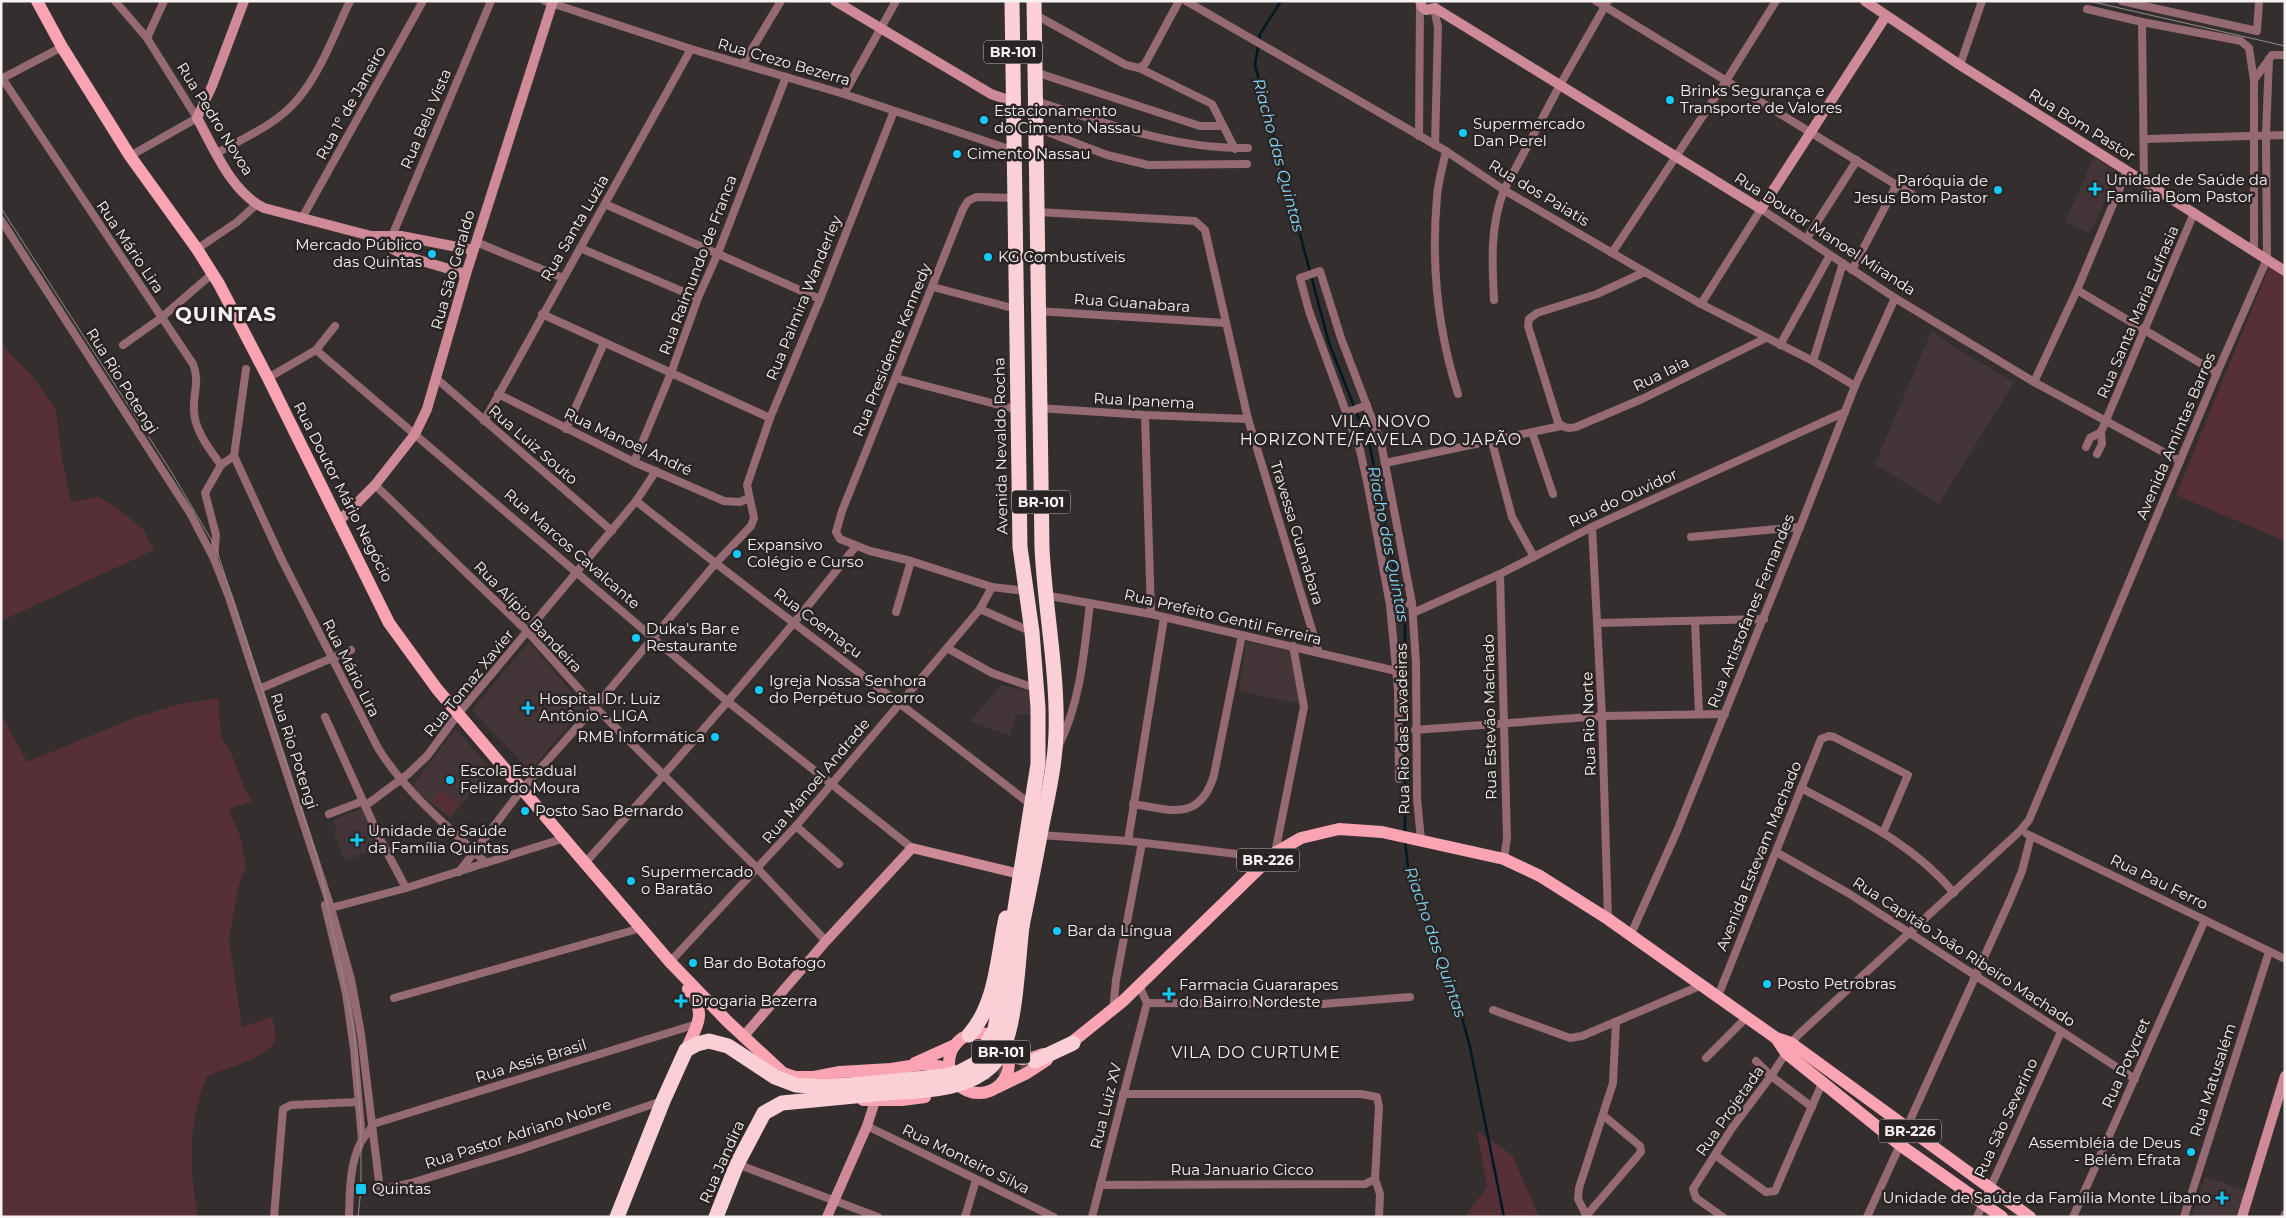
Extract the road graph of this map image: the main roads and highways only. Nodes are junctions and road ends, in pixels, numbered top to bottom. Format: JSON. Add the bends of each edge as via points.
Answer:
{"nodes":[{"id":1,"x":37,"y":1,"type":"edge"},
{"id":2,"x":1012,"y":1,"type":"edge"},
{"id":3,"x":1034,"y":8,"type":"edge"},
{"id":4,"x":1014,"y":102,"type":"junction"},
{"id":5,"x":1038,"y":209,"type":"junction"},
{"id":6,"x":1036,"y":858,"type":"junction"},
{"id":7,"x":1018,"y":881,"type":"junction"},
{"id":8,"x":1017,"y":930,"type":"junction"},
{"id":9,"x":670,"y":962,"type":"junction"},
{"id":10,"x":969,"y":1035,"type":"junction"},
{"id":11,"x":1073,"y":1042,"type":"junction"},
{"id":12,"x":956,"y":1045,"type":"junction"},
{"id":13,"x":686,"y":1050,"type":"junction"},
{"id":14,"x":1007,"y":1052,"type":"junction"},
{"id":15,"x":1035,"y":1062,"type":"tunnel mouth"},
{"id":16,"x":908,"y":1066,"type":"junction"},
{"id":17,"x":950,"y":1068,"type":"junction"},
{"id":18,"x":1825,"y":1077,"type":"junction"},
{"id":19,"x":860,"y":1078,"type":"dead end"},
{"id":20,"x":796,"y":1085,"type":"junction"},
{"id":21,"x":998,"y":1087,"type":"junction"},
{"id":22,"x":969,"y":1091,"type":"junction"},
{"id":23,"x":882,"y":1092,"type":"junction"},
{"id":24,"x":617,"y":1217,"type":"edge"},
{"id":25,"x":716,"y":1217,"type":"edge"},
{"id":26,"x":2002,"y":1217,"type":"edge"},
{"id":27,"x":2030,"y":1217,"type":"edge"}],
"edges":[{"from":1,"to":9,"type":"main road","name":"Rua Doutor Mário Negócio","via":[[130,156],[213,273],[389,623],[437,688]]},
{"from":2,"to":4,"type":"highway","name":"Avenida Nevaldo Rocha","number":"BR-101"},
{"from":3,"to":5,"type":"highway","number":"BR-101"},
{"from":4,"to":5,"type":"highway","via":[[1027,109],[1031,119],[1033,188]]},
{"from":4,"to":7,"type":"highway","name":"Avenida Nevaldo Rocha","number":"BR-101","via":[[1020,547],[1037,689],[1038,764]]},
{"from":5,"to":6,"type":"highway","number":"BR-101","via":[[1037,311],[1044,595],[1056,694],[1055,753]]},
{"from":6,"to":8,"type":"highway","number":"BR-101"},
{"from":6,"to":14,"type":"highway","via":[[1037,894]]},
{"from":7,"to":8,"type":"highway","number":"BR-101"},
{"from":7,"to":10,"type":"highway","via":[[1007,913],[989,1002],[980,1023]]},
{"from":8,"to":23,"type":"highway","number":"BR-101","bridge":true,"via":[[995,1029],[977,1063],[960,1072]]},
{"from":9,"to":13,"type":"main road","name":"Rua Doutor Mário Negócio","via":[[697,1000],[701,1018]]},
{"from":9,"to":16,"type":"main road","name":"Rua Doutor Mário Negócio","via":[[783,1073],[795,1078]]},
{"from":10,"to":12,"type":"main road"},
{"from":10,"to":14,"type":"main road","via":[[987,1034]]},
{"from":11,"to":14,"type":"main road","number":"BR-226","via":[[1024,1060]]},
{"from":11,"to":15,"type":"highway"},
{"from":11,"to":18,"type":"main road","number":"BR-226","via":[[1113,1010],[1273,856],[1301,838],[1339,829],[1382,832],[1419,840],[1504,860],[1540,876],[1631,934]]},
{"from":11,"to":21,"type":"main road","number":"BR-226","via":[[1027,1073]]},
{"from":12,"to":16,"type":"main road","name":"Rua Doutor Mário Negócio"},
{"from":12,"to":17,"type":"main road"},
{"from":13,"to":20,"type":"highway","number":"BR-101","via":[[708,1041],[721,1043],[776,1077]]},
{"from":13,"to":24,"type":"highway"},
{"from":14,"to":21,"type":"main road","via":[[1009,1066],[1006,1078]]},
{"from":16,"to":17,"type":"main road","name":"Rua Doutor Mário Negócio","via":[[923,1064]]},
{"from":17,"to":22,"type":"main road","via":[[956,1082]]},
{"from":18,"to":26,"type":"main road","number":"BR-226","via":[[1900,1145]]},
{"from":18,"to":27,"type":"main road","number":"BR-226","via":[[1906,1129]]},
{"from":19,"to":20,"type":"highway"},
{"from":20,"to":23,"type":"highway","number":"BR-101"},
{"from":21,"to":22,"type":"main road","number":"BR-226","via":[[986,1092]]},
{"from":22,"to":23,"type":"main road"},
{"from":23,"to":25,"type":"highway","name":"Rua Jandira","number":"BR-101","via":[[782,1103],[764,1113],[737,1164]]}]}
